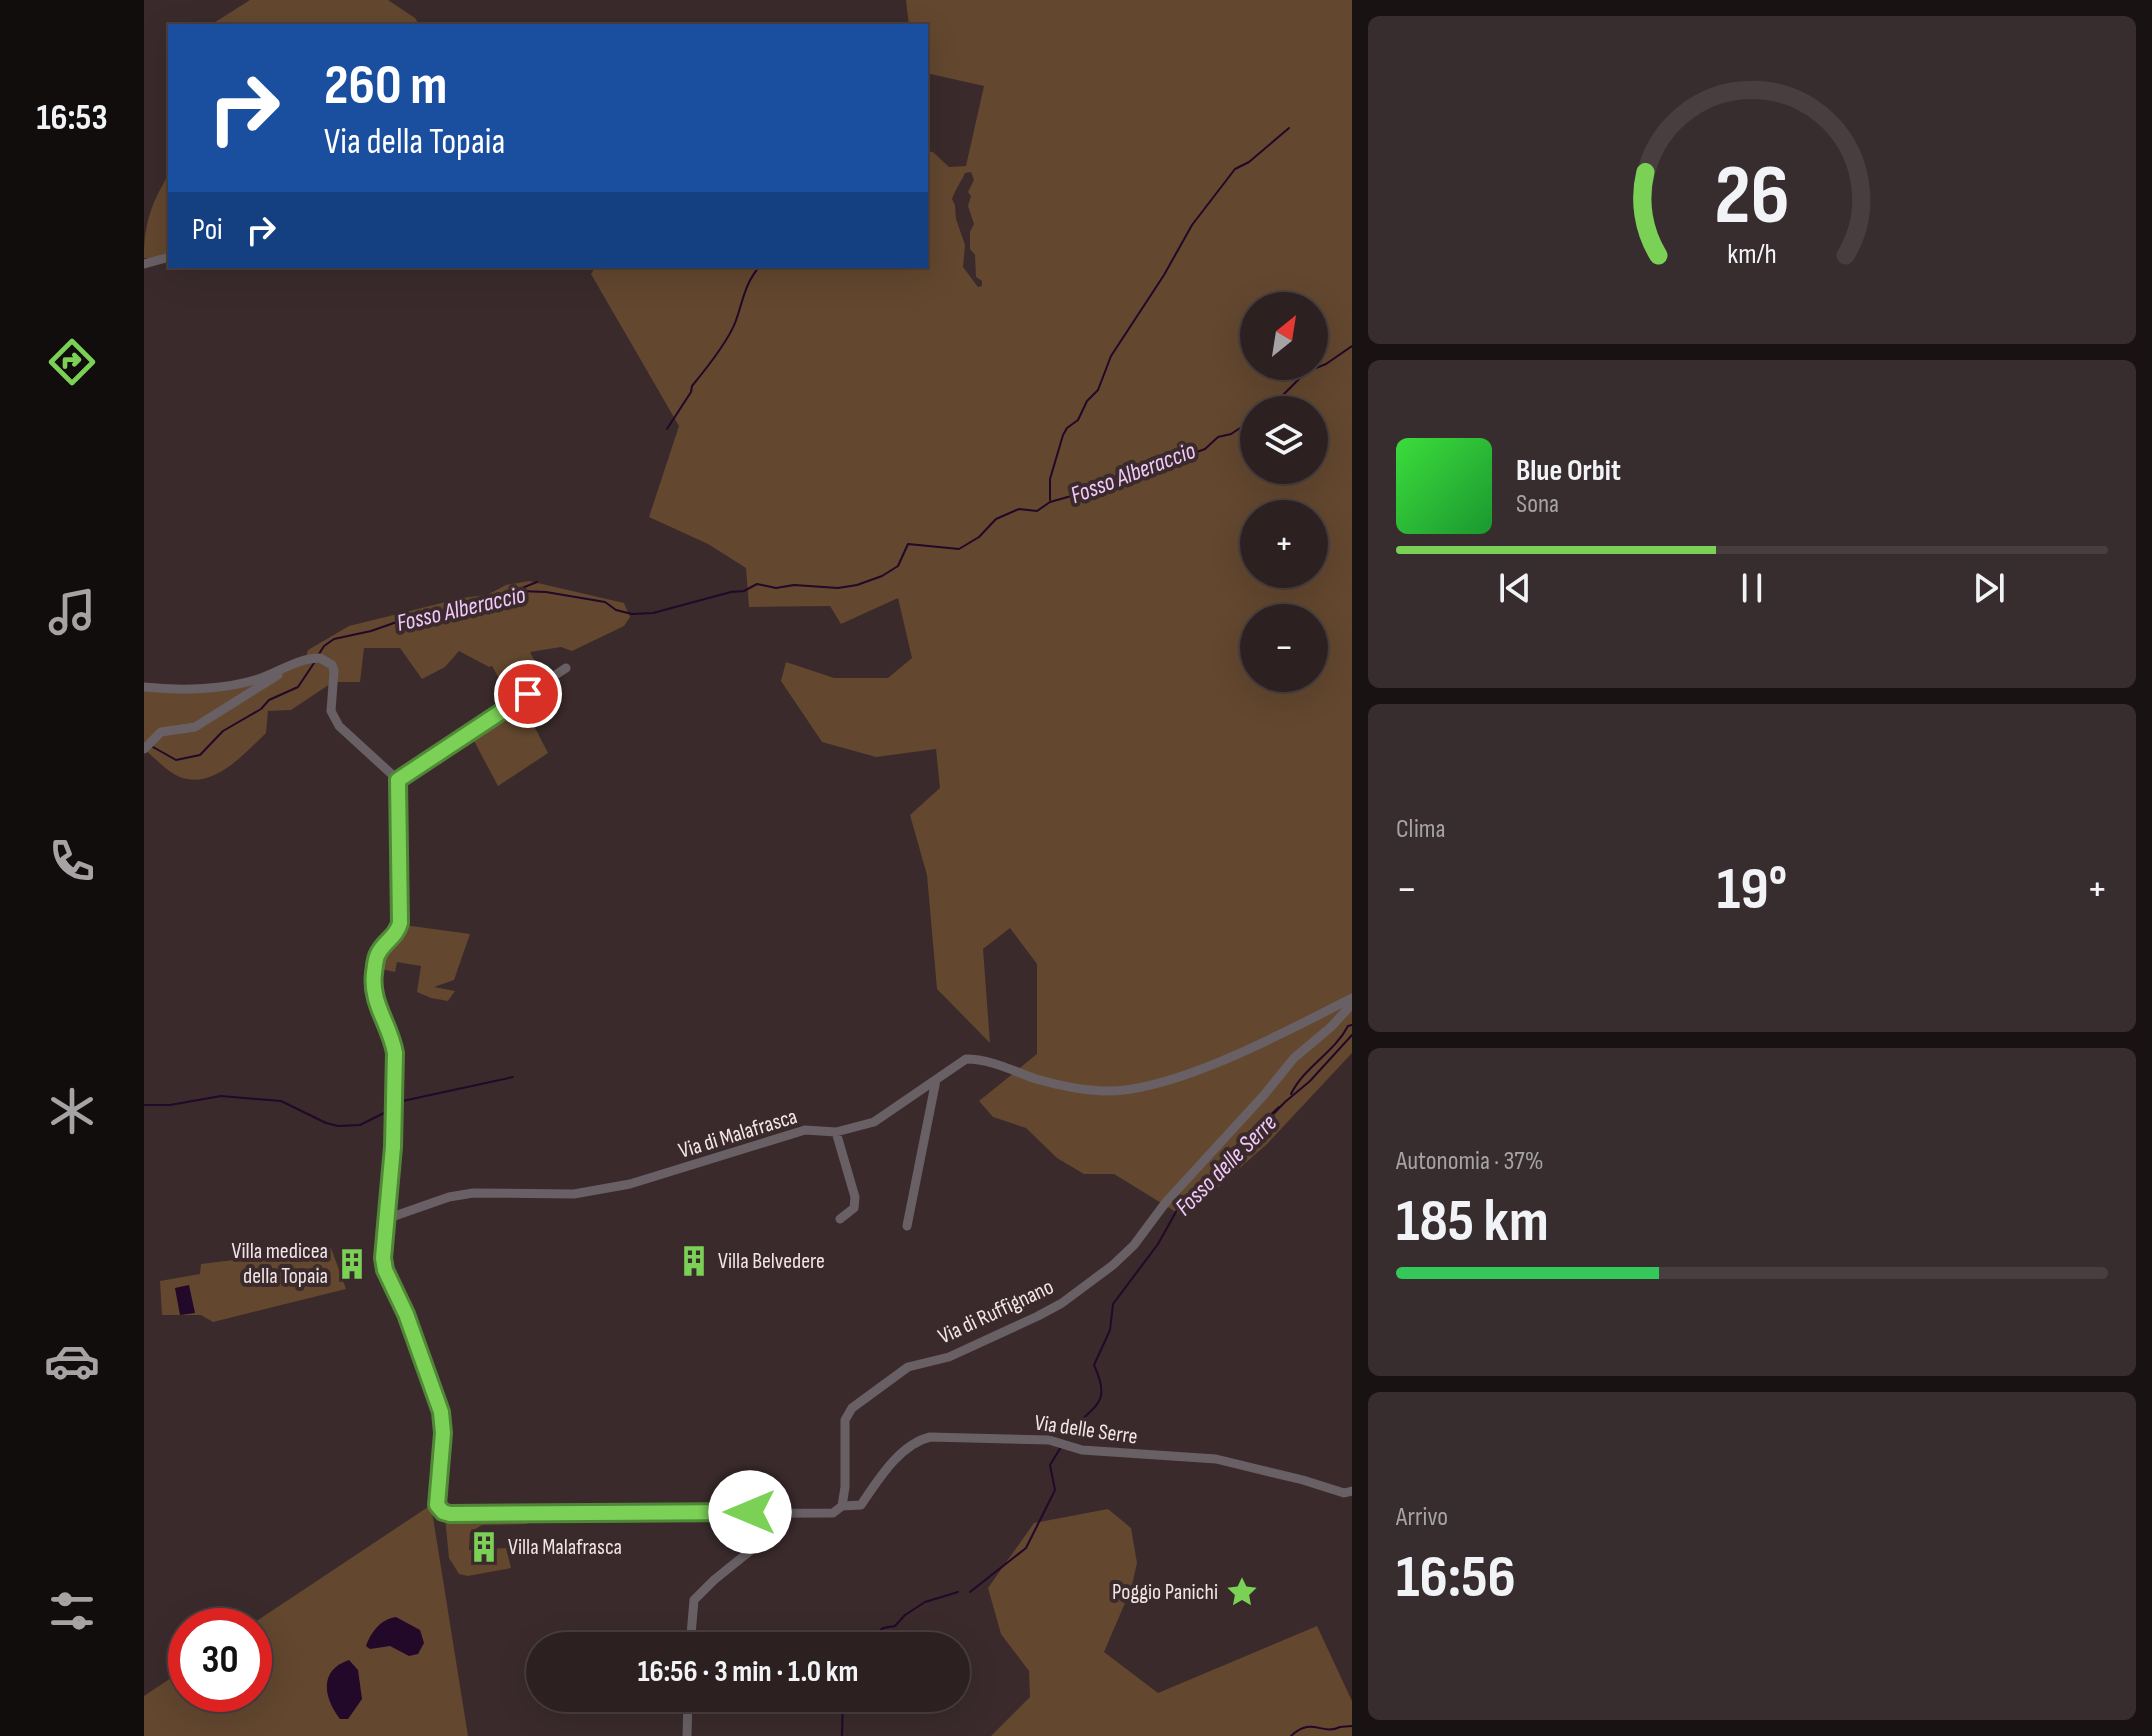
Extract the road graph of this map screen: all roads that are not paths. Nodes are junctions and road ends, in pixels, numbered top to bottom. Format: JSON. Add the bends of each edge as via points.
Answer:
{"nodes":[{"id":1,"x":168,"y":258,"type":"edge"},
{"id":2,"x":144,"y":264,"type":"edge"},
{"id":3,"x":288,"y":667,"type":"junction"},
{"id":4,"x":566,"y":668,"type":"dead end"},
{"id":5,"x":144,"y":687,"type":"edge"},
{"id":6,"x":148,"y":746,"type":"edge"},
{"id":7,"x":398,"y":780,"type":"junction"},
{"id":8,"x":1352,"y":998,"type":"edge"},
{"id":9,"x":1352,"y":1004,"type":"edge"},
{"id":10,"x":936,"y":1080,"type":"junction"},
{"id":11,"x":836,"y":1132,"type":"junction"},
{"id":12,"x":386,"y":1219,"type":"junction"},
{"id":13,"x":840,"y":1219,"type":"dead end"},
{"id":14,"x":907,"y":1226,"type":"dead end"},
{"id":15,"x":1352,"y":1491,"type":"edge"},
{"id":16,"x":842,"y":1506,"type":"junction"},
{"id":17,"x":781,"y":1512,"type":"junction"},
{"id":18,"x":691,"y":1632,"type":"edge"},
{"id":19,"x":688,"y":1712,"type":"edge"},
{"id":20,"x":687,"y":1736,"type":"edge"}],
"edges":[{"from":1,"to":2,"type":"street"},
{"from":3,"to":5,"type":"street","via":[[231,684],[178,690]]},
{"from":3,"to":6,"type":"street","via":[[195,727],[161,732]]},
{"from":3,"to":7,"type":"street","via":[[320,658],[332,665],[331,711],[339,726]]},
{"from":4,"to":7,"type":"street"},
{"from":7,"to":12,"type":"street","via":[[400,923],[377,954],[373,985],[395,1053]]},
{"from":8,"to":10,"type":"street","name":"Via di Malafrasca","via":[[1192,1073],[1132,1089],[1074,1088],[978,1059],[966,1059]]},
{"from":9,"to":16,"type":"street","name":"Via di Ruffignano","via":[[1294,1058],[1113,1265],[1062,1303],[949,1357],[908,1367],[852,1408],[845,1420]]},
{"from":10,"to":11,"type":"street","name":"Via di Malafrasca","via":[[874,1122]]},
{"from":10,"to":14,"type":"street"},
{"from":11,"to":12,"type":"street","name":"Via di Malafrasca","via":[[805,1130],[630,1184],[574,1194],[473,1193]]},
{"from":11,"to":13,"type":"street","via":[[855,1197],[854,1208]]},
{"from":12,"to":17,"type":"street","via":[[385,1270],[441,1412],[436,1497],[443,1512]]},
{"from":15,"to":16,"type":"street","name":"Via delle Serre","via":[[1216,1459],[1082,1450],[1049,1440],[930,1437],[905,1449],[861,1505]]},
{"from":16,"to":17,"type":"street","via":[[833,1513]]},
{"from":17,"to":18,"type":"street","via":[[775,1531],[694,1600]]},
{"from":19,"to":20,"type":"street"}]}
